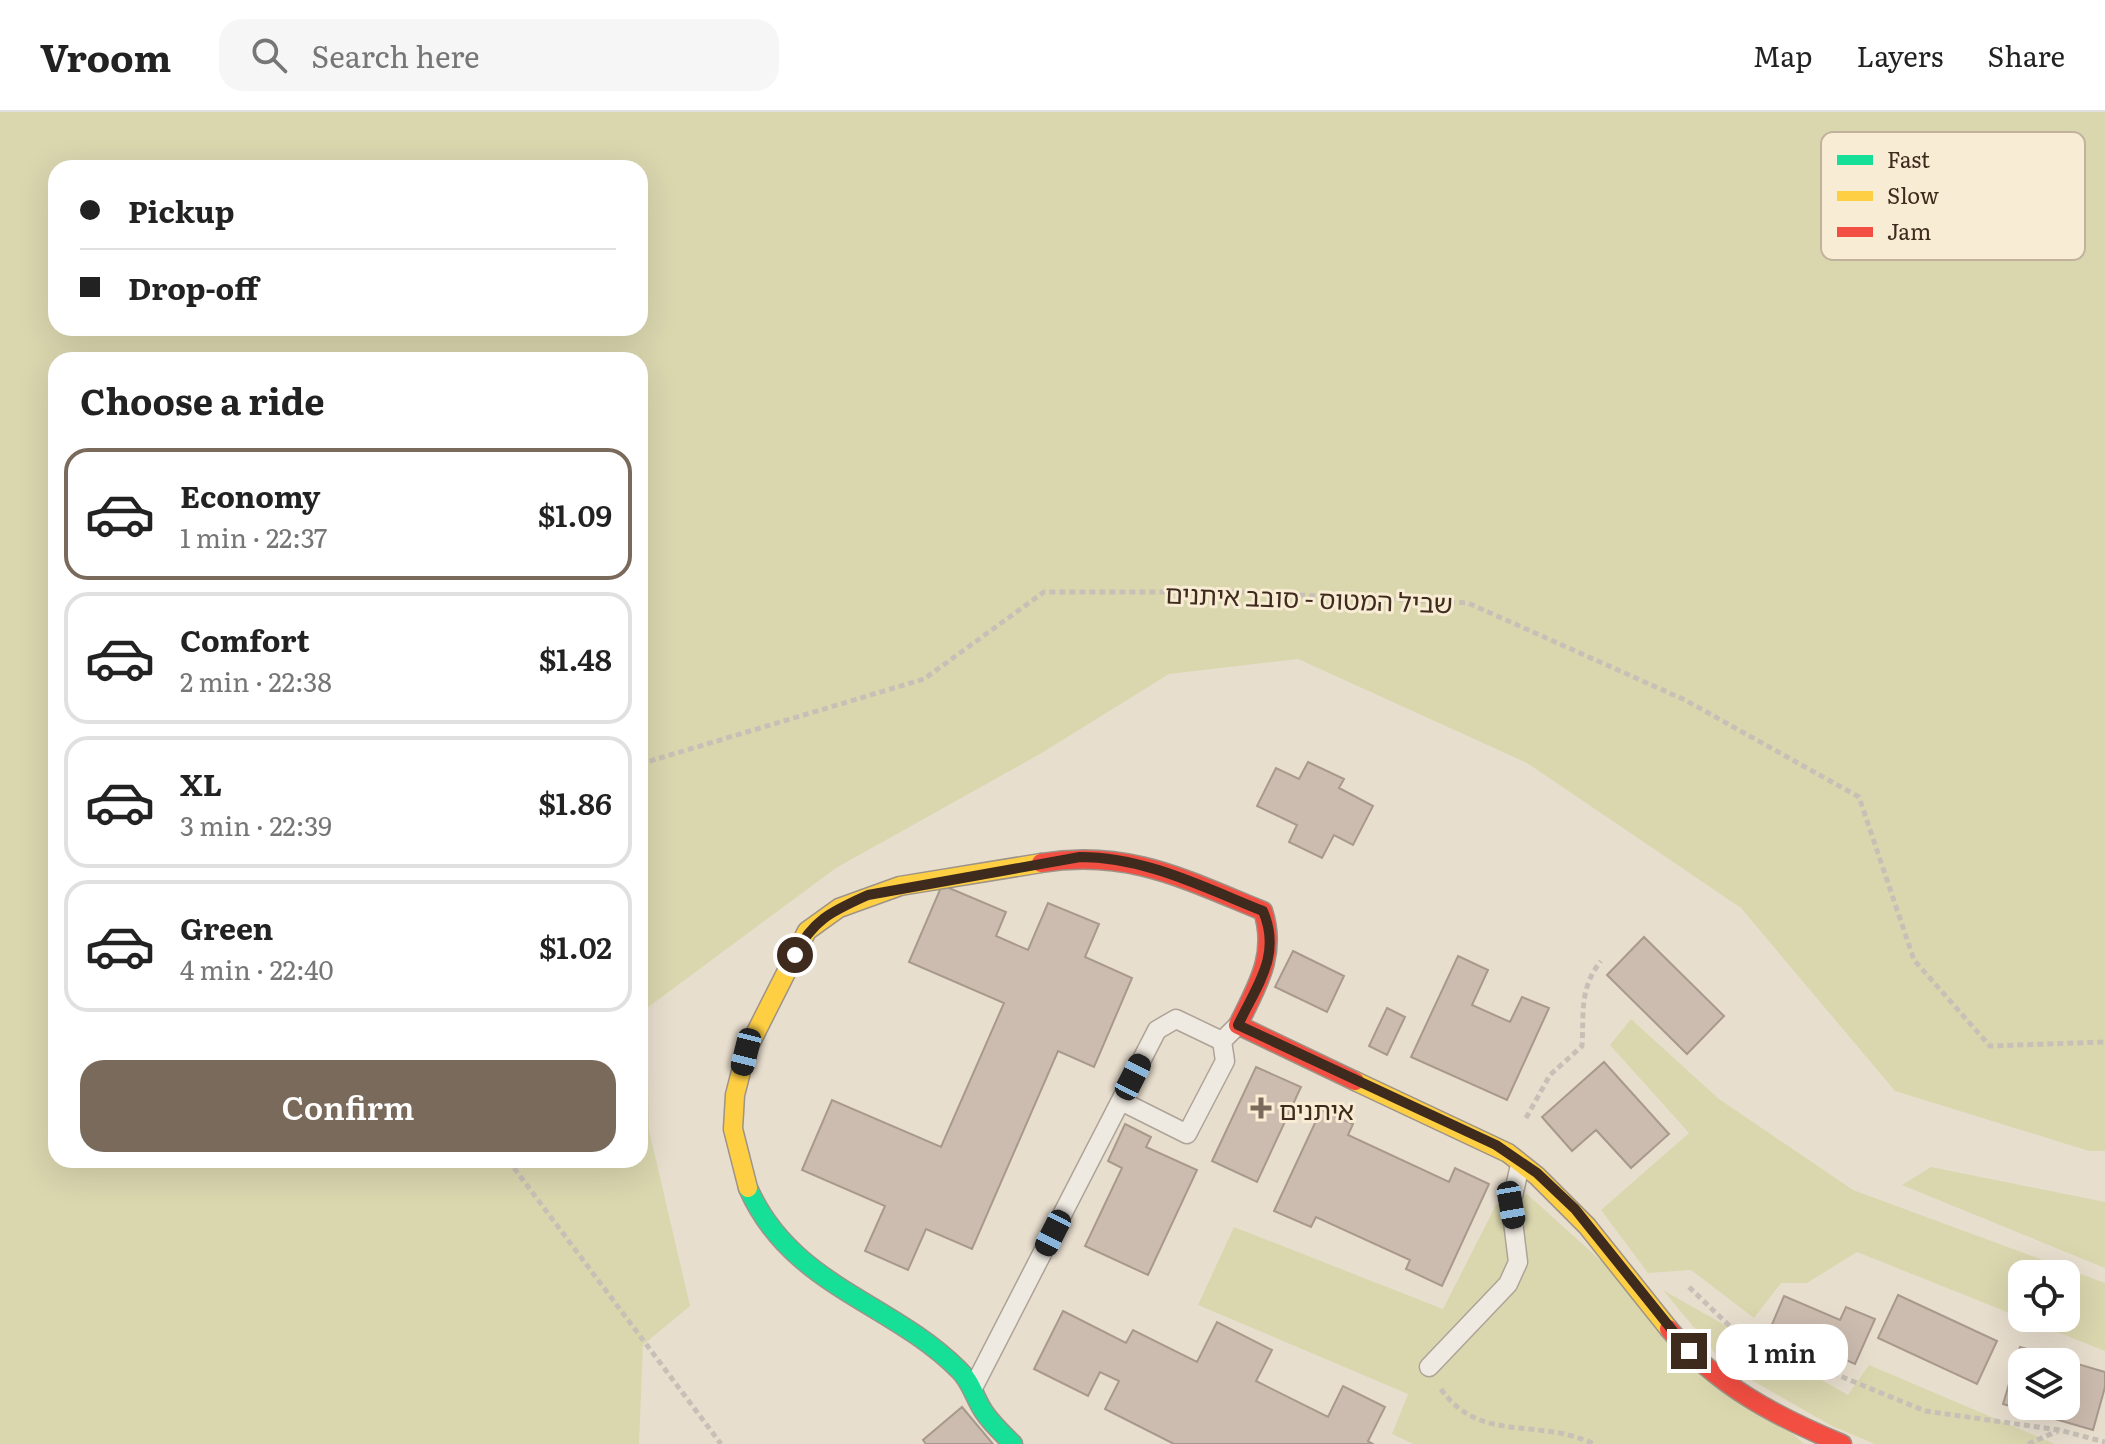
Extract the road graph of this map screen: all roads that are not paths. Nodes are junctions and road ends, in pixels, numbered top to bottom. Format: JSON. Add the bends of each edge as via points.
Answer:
{"nodes":[{"id":1,"x":1238,"y":1025,"type":"junction"},
{"id":2,"x":1222,"y":1041,"type":"junction"},
{"id":3,"x":1121,"y":1101,"type":"junction"},
{"id":4,"x":1514,"y":1157,"type":"junction"},
{"id":5,"x":1429,"y":1367,"type":"road end"},
{"id":6,"x":972,"y":1391,"type":"junction"},
{"id":7,"x":1013,"y":1444,"type":"edge"},
{"id":8,"x":1842,"y":1444,"type":"edge"}],
"edges":[{"from":1,"to":2,"type":"lane"},
{"from":1,"to":4,"type":"street"},
{"from":1,"to":6,"type":"street","via":[[1272,952],[1272,933],[1263,911],[1157,868],[1080,857],[900,886],[839,908],[807,931],[746,1052],[733,1129],[743,1177],[762,1220],[789,1250],[818,1275],[936,1350],[962,1372]]},
{"from":2,"to":3,"type":"lane","via":[[1176,1019],[1157,1030]]},
{"from":2,"to":3,"type":"lane","via":[[1225,1061],[1187,1134]]},
{"from":3,"to":6,"type":"lane"},
{"from":4,"to":5,"type":"lane","via":[[1511,1205],[1518,1262],[1508,1284]]},
{"from":4,"to":8,"type":"street","via":[[1575,1209],[1701,1365],[1774,1416]]},
{"from":6,"to":7,"type":"street"}]}
